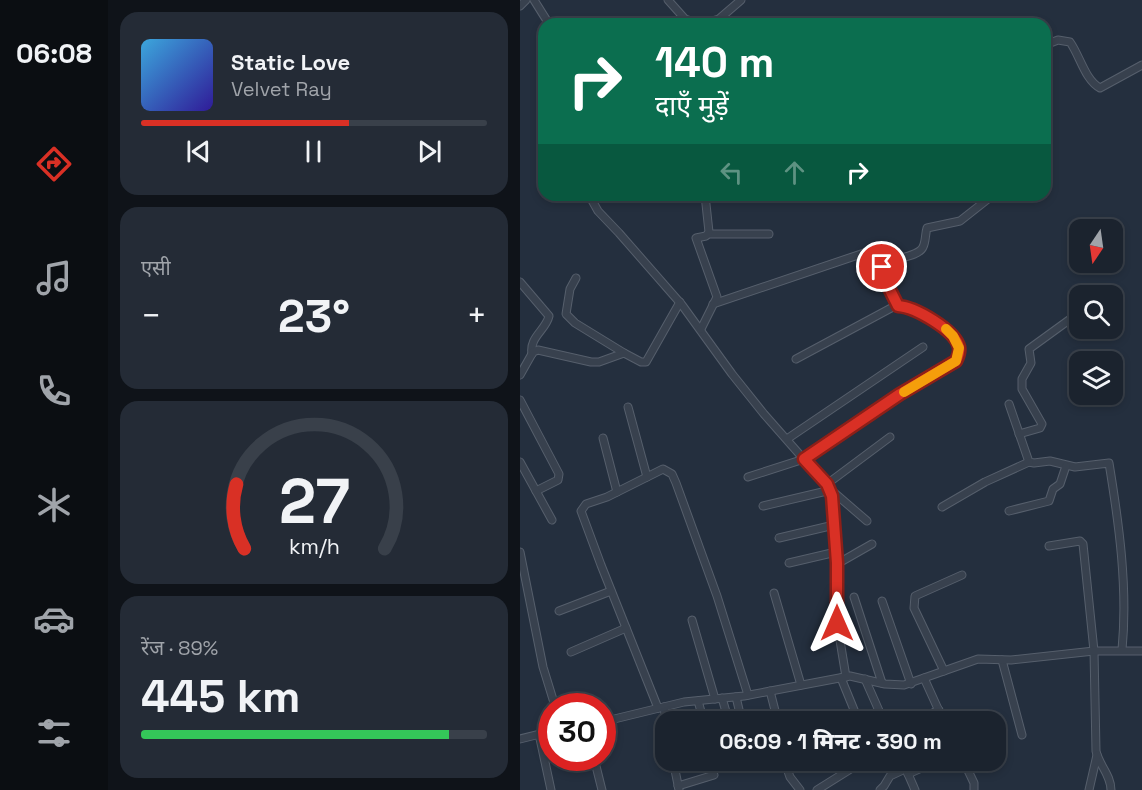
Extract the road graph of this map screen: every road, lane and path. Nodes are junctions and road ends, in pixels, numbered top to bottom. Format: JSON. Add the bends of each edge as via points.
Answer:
{"nodes":[{"id":1,"x":526,"y":0,"type":"edge"},
{"id":2,"x":534,"y":0,"type":"edge"},
{"id":3,"x":668,"y":0,"type":"edge"},
{"id":4,"x":741,"y":0,"type":"edge"},
{"id":5,"x":520,"y":6,"type":"edge"},
{"id":6,"x":545,"y":18,"type":"edge"},
{"id":7,"x":684,"y":18,"type":"edge"},
{"id":8,"x":720,"y":18,"type":"edge"},
{"id":9,"x":1051,"y":43,"type":"edge"},
{"id":10,"x":1141,"y":65,"type":"edge"},
{"id":11,"x":592,"y":201,"type":"edge"},
{"id":12,"x":705,"y":201,"type":"edge"},
{"id":13,"x":985,"y":201,"type":"edge"},
{"id":14,"x":708,"y":234,"type":"junction"},
{"id":15,"x":769,"y":234,"type":"dead end"},
{"id":16,"x":884,"y":264,"type":"junction"},
{"id":17,"x":576,"y":278,"type":"dead end"},
{"id":18,"x":520,"y":282,"type":"edge"},
{"id":19,"x":680,"y":302,"type":"junction"},
{"id":20,"x":713,"y":304,"type":"junction"},
{"id":21,"x":898,"y":306,"type":"junction"},
{"id":22,"x":1069,"y":320,"type":"edge"},
{"id":23,"x":701,"y":329,"type":"junction"},
{"id":24,"x":923,"y":347,"type":"dead end"},
{"id":25,"x":624,"y":353,"type":"junction"},
{"id":26,"x":532,"y":354,"type":"junction"},
{"id":27,"x":796,"y":359,"type":"dead end"},
{"id":28,"x":520,"y":375,"type":"edge"},
{"id":29,"x":520,"y":400,"type":"edge"},
{"id":30,"x":1009,"y":404,"type":"dead end"},
{"id":31,"x":628,"y":407,"type":"dead end"},
{"id":32,"x":1019,"y":434,"type":"junction"},
{"id":33,"x":890,"y":437,"type":"dead end"},
{"id":34,"x":604,"y":438,"type":"dead end"},
{"id":35,"x":787,"y":439,"type":"junction"},
{"id":36,"x":804,"y":459,"type":"junction"},
{"id":37,"x":520,"y":462,"type":"edge"},
{"id":38,"x":1029,"y":462,"type":"junction"},
{"id":39,"x":1066,"y":466,"type":"junction"},
{"id":40,"x":647,"y":477,"type":"junction"},
{"id":41,"x":748,"y":477,"type":"dead end"},
{"id":42,"x":829,"y":487,"type":"junction"},
{"id":43,"x":536,"y":491,"type":"junction"},
{"id":44,"x":617,"y":492,"type":"junction"},
{"id":45,"x":763,"y":506,"type":"dead end"},
{"id":46,"x":942,"y":507,"type":"dead end"},
{"id":47,"x":1009,"y":511,"type":"dead end"},
{"id":48,"x":552,"y":520,"type":"dead end"},
{"id":49,"x":867,"y":521,"type":"dead end"},
{"id":50,"x":834,"y":525,"type":"junction"},
{"id":51,"x":779,"y":538,"type":"dead end"},
{"id":52,"x":872,"y":544,"type":"dead end"},
{"id":53,"x":1049,"y":546,"type":"dead end"},
{"id":54,"x":520,"y":552,"type":"edge"},
{"id":55,"x":836,"y":552,"type":"junction"},
{"id":56,"x":789,"y":563,"type":"dead end"},
{"id":57,"x":837,"y":564,"type":"junction"},
{"id":58,"x":962,"y":575,"type":"dead end"},
{"id":59,"x":611,"y":591,"type":"junction"},
{"id":60,"x":774,"y":593,"type":"dead end"},
{"id":61,"x":854,"y":597,"type":"dead end"},
{"id":62,"x":882,"y":601,"type":"dead end"},
{"id":63,"x":559,"y":611,"type":"dead end"},
{"id":64,"x":692,"y":620,"type":"dead end"},
{"id":65,"x":626,"y":628,"type":"junction"},
{"id":66,"x":1123,"y":650,"type":"junction"},
{"id":67,"x":1094,"y":651,"type":"junction"},
{"id":68,"x":1141,"y":651,"type":"edge"},
{"id":69,"x":571,"y":652,"type":"dead end"},
{"id":70,"x":1002,"y":660,"type":"junction"},
{"id":71,"x":944,"y":671,"type":"junction"},
{"id":72,"x":843,"y":677,"type":"junction"},
{"id":73,"x":924,"y":678,"type":"junction"},
{"id":74,"x":865,"y":679,"type":"junction"},
{"id":75,"x":882,"y":683,"type":"junction"},
{"id":76,"x":911,"y":684,"type":"junction"},
{"id":77,"x":801,"y":685,"type":"junction"},
{"id":78,"x":770,"y":691,"type":"junction"},
{"id":79,"x":551,"y":693,"type":"edge"},
{"id":80,"x":748,"y":695,"type":"junction"},
{"id":81,"x":736,"y":697,"type":"junction"},
{"id":82,"x":718,"y":699,"type":"junction"},
{"id":83,"x":698,"y":701,"type":"junction"},
{"id":84,"x":661,"y":707,"type":"junction"},
{"id":85,"x":939,"y":710,"type":"edge"},
{"id":86,"x":662,"y":711,"type":"edge"},
{"id":87,"x":701,"y":711,"type":"edge"},
{"id":88,"x":724,"y":711,"type":"edge"},
{"id":89,"x":739,"y":711,"type":"edge"},
{"id":90,"x":775,"y":711,"type":"edge"},
{"id":91,"x":855,"y":711,"type":"edge"},
{"id":92,"x":879,"y":711,"type":"edge"},
{"id":93,"x":616,"y":718,"type":"edge"},
{"id":94,"x":538,"y":734,"type":"edge"},
{"id":95,"x":1022,"y":735,"type":"dead end"},
{"id":96,"x":520,"y":739,"type":"edge"},
{"id":97,"x":1097,"y":755,"type":"junction"},
{"id":98,"x":547,"y":771,"type":"edge"},
{"id":99,"x":598,"y":771,"type":"edge"},
{"id":100,"x":675,"y":771,"type":"edge"},
{"id":101,"x":788,"y":771,"type":"edge"},
{"id":102,"x":847,"y":771,"type":"edge"},
{"id":103,"x":968,"y":771,"type":"edge"},
{"id":104,"x":907,"y":772,"type":"joint"},
{"id":105,"x":714,"y":775,"type":"dead end"},
{"id":106,"x":679,"y":788,"type":"edge"},
{"id":107,"x":551,"y":790,"type":"edge"},
{"id":108,"x":602,"y":790,"type":"edge"},
{"id":109,"x":800,"y":790,"type":"edge"},
{"id":110,"x":817,"y":790,"type":"edge"},
{"id":111,"x":880,"y":790,"type":"edge"},
{"id":112,"x":915,"y":790,"type":"edge"},
{"id":113,"x":974,"y":790,"type":"edge"},
{"id":114,"x":1089,"y":790,"type":"edge"},
{"id":115,"x":1111,"y":790,"type":"edge"}],
"edges":[{"from":1,"to":5,"type":"street"},
{"from":2,"to":6,"type":"street"},
{"from":3,"to":7,"type":"street"},
{"from":4,"to":8,"type":"street"},
{"from":9,"to":10,"type":"street","via":[[1070,42],[1100,88]]},
{"from":11,"to":19,"type":"street"},
{"from":12,"to":14,"type":"street"},
{"from":13,"to":16,"type":"street","via":[[960,221],[927,228],[918,254]]},
{"from":14,"to":15,"type":"street"},
{"from":14,"to":20,"type":"street","via":[[696,238],[716,290]]},
{"from":16,"to":20,"type":"street","via":[[864,253]]},
{"from":16,"to":21,"type":"street","via":[[882,272]]},
{"from":17,"to":25,"type":"street","via":[[566,314]]},
{"from":18,"to":26,"type":"street","via":[[549,316],[532,342]]},
{"from":19,"to":23,"type":"street"},
{"from":19,"to":25,"type":"street","via":[[646,362]]},
{"from":20,"to":23,"type":"street"},
{"from":21,"to":27,"type":"street"},
{"from":21,"to":36,"type":"street","via":[[911,309],[953,336],[959,348],[956,361]]},
{"from":22,"to":32,"type":"street","via":[[1029,349],[1031,363],[1021,384],[1042,424]]},
{"from":23,"to":35,"type":"street"},
{"from":24,"to":35,"type":"street"},
{"from":25,"to":26,"type":"street","via":[[595,362],[538,350]]},
{"from":26,"to":28,"type":"street"},
{"from":29,"to":43,"type":"street","via":[[559,474],[558,480]]},
{"from":30,"to":32,"type":"street"},
{"from":31,"to":40,"type":"street"},
{"from":32,"to":38,"type":"street"},
{"from":33,"to":42,"type":"street"},
{"from":34,"to":44,"type":"street"},
{"from":35,"to":36,"type":"street"},
{"from":36,"to":41,"type":"street"},
{"from":36,"to":42,"type":"street"},
{"from":37,"to":43,"type":"street"},
{"from":38,"to":39,"type":"street","via":[[1050,461]]},
{"from":38,"to":46,"type":"street"},
{"from":39,"to":47,"type":"street","via":[[1049,501]]},
{"from":39,"to":66,"type":"street","via":[[1109,463],[1119,528]]},
{"from":40,"to":44,"type":"street"},
{"from":40,"to":80,"type":"street","via":[[663,469],[674,477]]},
{"from":42,"to":45,"type":"street"},
{"from":42,"to":49,"type":"street"},
{"from":42,"to":50,"type":"street"},
{"from":43,"to":48,"type":"street"},
{"from":44,"to":59,"type":"street","via":[[586,504],[582,511]]},
{"from":50,"to":51,"type":"street"},
{"from":50,"to":55,"type":"street"},
{"from":52,"to":57,"type":"street"},
{"from":53,"to":67,"type":"street","via":[[1080,541],[1083,544]]},
{"from":54,"to":79,"type":"street"},
{"from":55,"to":56,"type":"street"},
{"from":55,"to":57,"type":"street"},
{"from":57,"to":72,"type":"street","via":[[836,616]]},
{"from":58,"to":71,"type":"street","via":[[913,600]]},
{"from":59,"to":63,"type":"street"},
{"from":59,"to":65,"type":"street"},
{"from":60,"to":77,"type":"street"},
{"from":61,"to":75,"type":"street"},
{"from":62,"to":76,"type":"street"},
{"from":64,"to":82,"type":"street"},
{"from":65,"to":69,"type":"street"},
{"from":65,"to":84,"type":"street"},
{"from":66,"to":67,"type":"street"},
{"from":66,"to":68,"type":"street"},
{"from":67,"to":70,"type":"street"},
{"from":67,"to":97,"type":"street"},
{"from":70,"to":71,"type":"street","via":[[978,659]]},
{"from":70,"to":95,"type":"street"},
{"from":71,"to":73,"type":"street"},
{"from":72,"to":74,"type":"street"},
{"from":72,"to":77,"type":"street"},
{"from":72,"to":91,"type":"street"},
{"from":73,"to":76,"type":"street"},
{"from":73,"to":85,"type":"street"},
{"from":74,"to":75,"type":"street"},
{"from":74,"to":92,"type":"street"},
{"from":75,"to":76,"type":"street"},
{"from":77,"to":78,"type":"street"},
{"from":78,"to":80,"type":"street"},
{"from":78,"to":90,"type":"street"},
{"from":80,"to":81,"type":"street"},
{"from":81,"to":82,"type":"street"},
{"from":81,"to":89,"type":"street"},
{"from":82,"to":83,"type":"street"},
{"from":82,"to":88,"type":"street"},
{"from":83,"to":84,"type":"street"},
{"from":83,"to":87,"type":"street"},
{"from":84,"to":86,"type":"street"},
{"from":84,"to":93,"type":"street"},
{"from":94,"to":96,"type":"street"},
{"from":97,"to":114,"type":"street"},
{"from":97,"to":115,"type":"street","via":[[1110,779]]},
{"from":98,"to":107,"type":"street"},
{"from":99,"to":108,"type":"street"},
{"from":100,"to":106,"type":"street"},
{"from":101,"to":109,"type":"street"},
{"from":102,"to":110,"type":"street"},
{"from":103,"to":113,"type":"street"},
{"from":104,"to":111,"type":"street","via":[[890,776]]},
{"from":104,"to":112,"type":"street"},
{"from":105,"to":106,"type":"street"}]}
